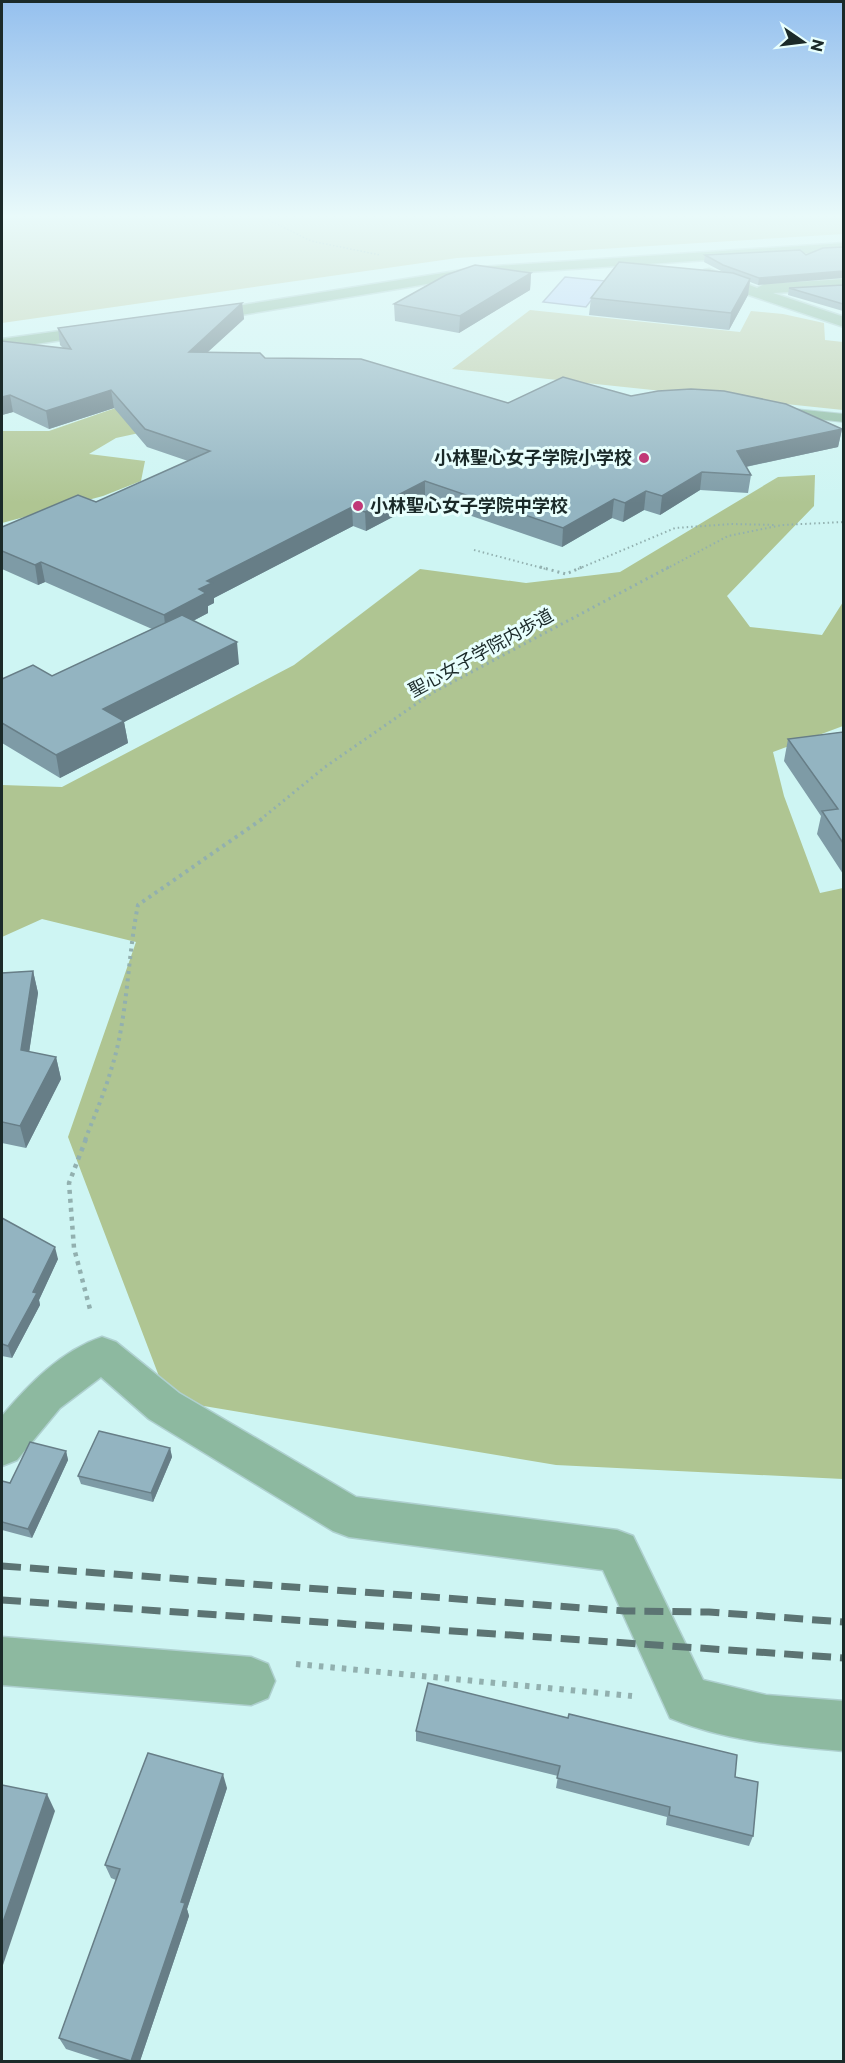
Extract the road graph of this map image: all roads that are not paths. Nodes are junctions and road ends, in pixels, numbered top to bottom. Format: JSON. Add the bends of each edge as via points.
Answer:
{"nodes":[{"id":1,"x":237,"y":311,"type":"edge"},
{"id":2,"x":811,"y":311,"type":"edge"},
{"id":3,"x":178,"y":320,"type":"edge"},
{"id":4,"x":843,"y":322,"type":"edge"},
{"id":5,"x":121,"y":328,"type":"edge"},
{"id":6,"x":2,"y":344,"type":"edge"},
{"id":7,"x":769,"y":411,"type":"edge"},
{"id":8,"x":843,"y":418,"type":"edge"},
{"id":9,"x":2,"y":1447,"type":"edge"},
{"id":10,"x":2,"y":1661,"type":"edge"},
{"id":11,"x":251,"y":1682,"type":"road end"},
{"id":12,"x":843,"y":1726,"type":"edge"}],
"edges":[{"from":1,"to":3,"type":"street"},
{"from":2,"to":4,"type":"street"},
{"from":5,"to":6,"type":"street"},
{"from":7,"to":8,"type":"lane"},
{"from":9,"to":12,"type":"street","via":[[45,1395],[102,1354],[164,1406],[349,1517],[616,1551],[687,1701],[766,1720]]},
{"from":10,"to":11,"type":"street"}]}
